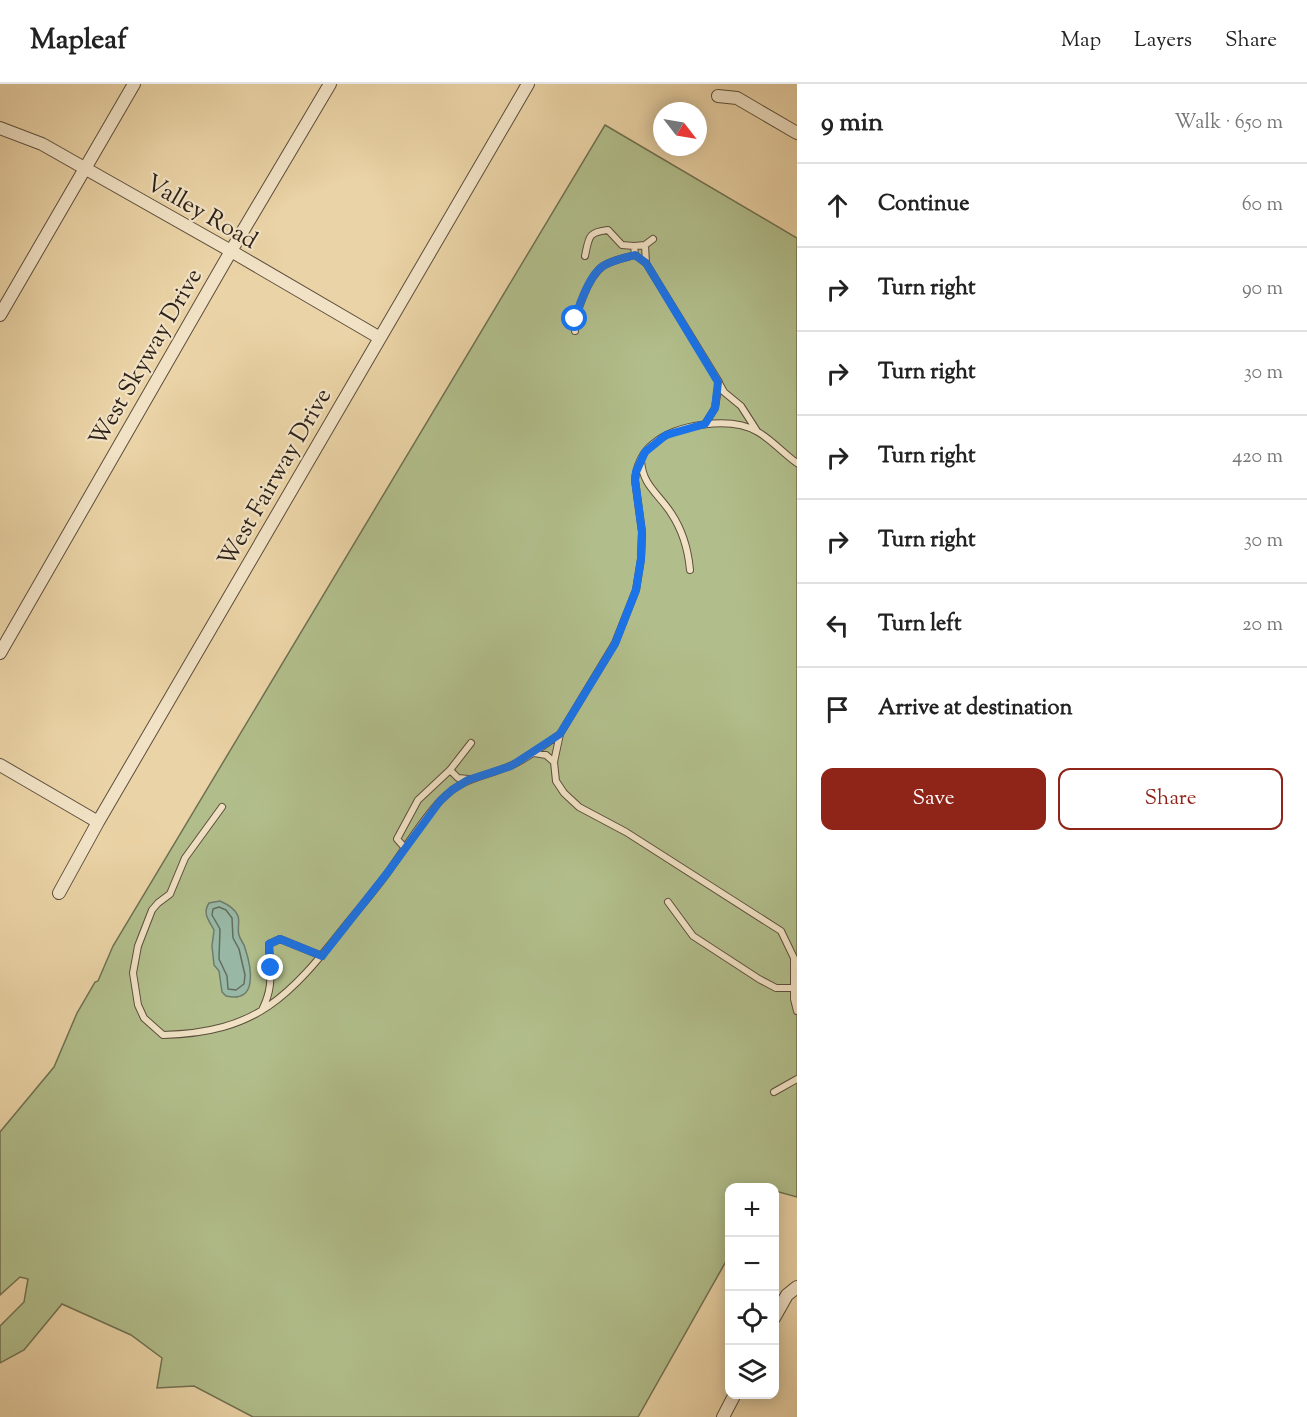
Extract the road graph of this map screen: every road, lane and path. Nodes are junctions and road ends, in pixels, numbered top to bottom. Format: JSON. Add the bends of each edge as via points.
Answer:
{"nodes":[{"id":1,"x":134,"y":84,"type":"edge"},
{"id":2,"x":330,"y":84,"type":"edge"},
{"id":3,"x":528,"y":84,"type":"edge"},
{"id":4,"x":718,"y":96,"type":"dead end"},
{"id":5,"x":0,"y":128,"type":"edge"},
{"id":6,"x":797,"y":133,"type":"edge"},
{"id":7,"x":85,"y":169,"type":"junction"},
{"id":8,"x":653,"y":239,"type":"dead end"},
{"id":9,"x":645,"y":245,"type":"junction"},
{"id":10,"x":634,"y":246,"type":"junction"},
{"id":11,"x":231,"y":251,"type":"junction"},
{"id":12,"x":635,"y":255,"type":"junction"},
{"id":13,"x":585,"y":256,"type":"dead end"},
{"id":14,"x":646,"y":263,"type":"junction"},
{"id":15,"x":0,"y":315,"type":"edge"},
{"id":16,"x":575,"y":331,"type":"dead end"},
{"id":17,"x":380,"y":338,"type":"junction"},
{"id":18,"x":718,"y":382,"type":"junction"},
{"id":19,"x":705,"y":424,"type":"junction"},
{"id":20,"x":757,"y":431,"type":"junction"},
{"id":21,"x":641,"y":460,"type":"junction"},
{"id":22,"x":797,"y":463,"type":"edge"},
{"id":23,"x":690,"y":570,"type":"dead end"},
{"id":24,"x":0,"y":653,"type":"edge"},
{"id":25,"x":560,"y":734,"type":"junction"},
{"id":26,"x":471,"y":743,"type":"dead end"},
{"id":27,"x":531,"y":754,"type":"junction"},
{"id":28,"x":554,"y":762,"type":"junction"},
{"id":29,"x":0,"y":765,"type":"edge"},
{"id":30,"x":450,"y":770,"type":"junction"},
{"id":31,"x":468,"y":780,"type":"junction"},
{"id":32,"x":222,"y":807,"type":"dead end"},
{"id":33,"x":98,"y":822,"type":"junction"},
{"id":34,"x":405,"y":848,"type":"junction"},
{"id":35,"x":59,"y":893,"type":"dead end"},
{"id":36,"x":668,"y":902,"type":"dead end"},
{"id":37,"x":322,"y":956,"type":"junction"},
{"id":38,"x":793,"y":988,"type":"junction"},
{"id":39,"x":797,"y":1011,"type":"edge"},
{"id":40,"x":261,"y":1012,"type":"junction"},
{"id":41,"x":797,"y":1079,"type":"edge"},
{"id":42,"x":774,"y":1092,"type":"dead end"},
{"id":43,"x":797,"y":1287,"type":"edge"},
{"id":44,"x":779,"y":1309,"type":"edge"},
{"id":45,"x":733,"y":1399,"type":"edge"},
{"id":46,"x":723,"y":1417,"type":"edge"}],
"edges":[{"from":1,"to":7,"type":"street"},
{"from":2,"to":11,"type":"street","name":"West Skyway Drive"},
{"from":3,"to":17,"type":"street","name":"West Fairway Drive"},
{"from":4,"to":6,"type":"street","via":[[737,98]]},
{"from":5,"to":7,"type":"street","name":"Valley Road","via":[[42,144]]},
{"from":7,"to":11,"type":"street","name":"Valley Road"},
{"from":7,"to":15,"type":"street"},
{"from":8,"to":9,"type":"lane"},
{"from":9,"to":10,"type":"lane"},
{"from":9,"to":14,"type":"lane"},
{"from":10,"to":12,"type":"lane"},
{"from":10,"to":13,"type":"lane","via":[[622,245],[608,230],[595,231],[589,237]]},
{"from":11,"to":17,"type":"street","name":"Valley Road"},
{"from":11,"to":24,"type":"street","name":"West Skyway Drive"},
{"from":12,"to":14,"type":"lane"},
{"from":12,"to":16,"type":"lane","via":[[601,267],[581,299]]},
{"from":14,"to":18,"type":"lane"},
{"from":17,"to":33,"type":"street","name":"West Fairway Drive"},
{"from":18,"to":19,"type":"lane","via":[[715,408]]},
{"from":18,"to":20,"type":"lane","via":[[741,406]]},
{"from":19,"to":20,"type":"lane","via":[[738,425]]},
{"from":19,"to":21,"type":"lane","via":[[666,435],[653,443]]},
{"from":20,"to":22,"type":"lane"},
{"from":21,"to":23,"type":"lane","via":[[646,482],[684,535]]},
{"from":21,"to":25,"type":"lane","via":[[635,480],[642,532],[636,590],[615,644]]},
{"from":25,"to":27,"type":"lane"},
{"from":25,"to":28,"type":"lane"},
{"from":26,"to":30,"type":"lane"},
{"from":27,"to":28,"type":"lane","via":[[546,755]]},
{"from":27,"to":31,"type":"lane","via":[[511,766]]},
{"from":28,"to":38,"type":"lane","via":[[556,781],[579,807],[660,853],[781,931],[794,958]]},
{"from":29,"to":33,"type":"street"},
{"from":30,"to":31,"type":"lane","via":[[458,778]]},
{"from":30,"to":34,"type":"lane","via":[[418,800],[398,840]]},
{"from":31,"to":34,"type":"lane","via":[[440,801]]},
{"from":32,"to":40,"type":"lane","via":[[185,858],[170,894],[158,903],[146,923],[138,946],[135,992],[144,1017],[163,1035],[224,1028]]},
{"from":33,"to":35,"type":"street","name":"West Fairway Drive"},
{"from":34,"to":37,"type":"lane"},
{"from":36,"to":38,"type":"lane","via":[[693,936],[776,988]]},
{"from":37,"to":40,"type":"lane","via":[[302,980]]},
{"from":37,"to":40,"type":"lane","via":[[280,939],[269,944],[272,981]]},
{"from":38,"to":39,"type":"lane"},
{"from":41,"to":42,"type":"lane"},
{"from":43,"to":44,"type":"street"},
{"from":45,"to":46,"type":"street"}]}
